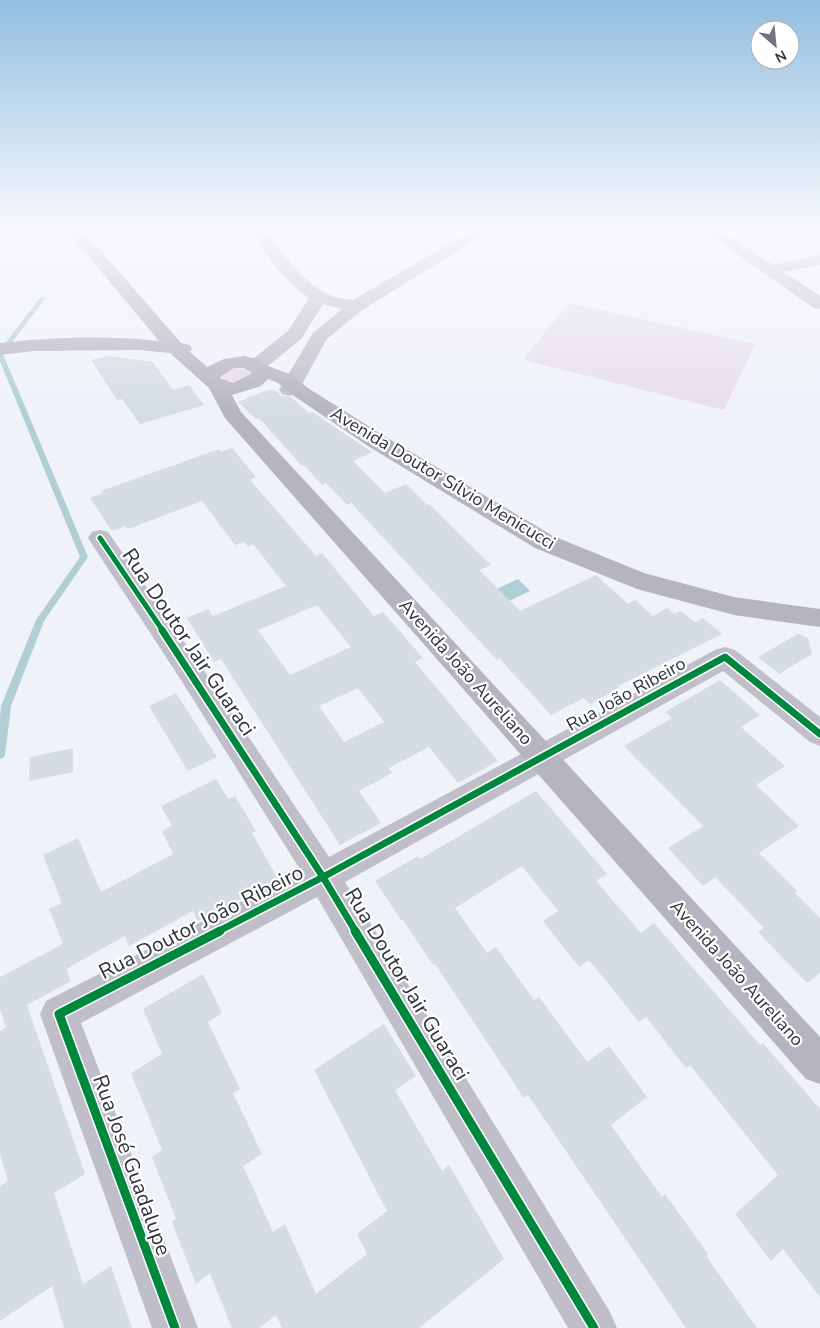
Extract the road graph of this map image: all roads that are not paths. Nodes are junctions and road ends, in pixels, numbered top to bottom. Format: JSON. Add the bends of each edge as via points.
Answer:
{"nodes":[{"id":1,"x":125,"y":290,"type":"edge"},
{"id":2,"x":311,"y":290,"type":"edge"},
{"id":3,"x":383,"y":290,"type":"edge"},
{"id":4,"x":800,"y":290,"type":"edge"},
{"id":5,"x":319,"y":297,"type":"junction"},
{"id":6,"x":820,"y":304,"type":"edge"},
{"id":7,"x":356,"y":306,"type":"junction"},
{"id":8,"x":295,"y":335,"type":"junction"},
{"id":9,"x":319,"y":337,"type":"junction"},
{"id":10,"x":174,"y":347,"type":"junction"},
{"id":11,"x":0,"y":349,"type":"edge"},
{"id":12,"x":251,"y":373,"type":"junction"},
{"id":13,"x":215,"y":384,"type":"junction"},
{"id":14,"x":294,"y":389,"type":"junction"},
{"id":15,"x":232,"y":414,"type":"junction"},
{"id":16,"x":100,"y":538,"type":"dead end"},
{"id":17,"x":820,"y":618,"type":"edge"},
{"id":18,"x":820,"y":734,"type":"edge"},
{"id":19,"x":542,"y":756,"type":"junction"},
{"id":20,"x":323,"y":877,"type":"junction"},
{"id":21,"x":59,"y":1014,"type":"joint"},
{"id":22,"x":820,"y":1065,"type":"edge"},
{"id":23,"x":176,"y":1328,"type":"edge"},
{"id":24,"x":594,"y":1328,"type":"edge"}],
"edges":[{"from":1,"to":10,"type":"main road","name":"Avenida João Aureliano"},
{"from":2,"to":5,"type":"street"},
{"from":3,"to":7,"type":"street"},
{"from":4,"to":6,"type":"street"},
{"from":5,"to":7,"type":"street"},
{"from":5,"to":8,"type":"street"},
{"from":7,"to":9,"type":"street"},
{"from":8,"to":9,"type":"street"},
{"from":8,"to":12,"type":"street"},
{"from":9,"to":14,"type":"street"},
{"from":10,"to":11,"type":"main road","name":"Avenida Doutor Sílvio Menicucci","via":[[43,345]]},
{"from":10,"to":12,"type":"main road","name":"Avenida Doutor Sílvio Menicucci"},
{"from":10,"to":13,"type":"main road","name":"Avenida João Aureliano"},
{"from":12,"to":13,"type":"main road","via":[[226,388]]},
{"from":12,"to":14,"type":"main road","name":"Avenida Doutor Sílvio Menicucci"},
{"from":12,"to":15,"type":"main road"},
{"from":13,"to":15,"type":"main road","name":"Avenida João Aureliano"},
{"from":14,"to":17,"type":"main road","name":"Avenida Doutor Sílvio Menicucci","via":[[544,542],[637,580],[734,606]]},
{"from":15,"to":19,"type":"main road","name":"Avenida João Aureliano"},
{"from":16,"to":20,"type":"street","name":"Rua Doutor Jair Guaraci"},
{"from":18,"to":19,"type":"street","name":"Rua João Ribeiro","via":[[724,657]]},
{"from":19,"to":20,"type":"street","name":"Rua Doutor João Ribeiro"},
{"from":19,"to":22,"type":"main road","name":"Avenida João Aureliano"},
{"from":20,"to":21,"type":"street","name":"Rua Doutor João Ribeiro"},
{"from":20,"to":24,"type":"street","name":"Rua Doutor Jair Guaraci"},
{"from":21,"to":23,"type":"street","name":"Rua José Guadalupe"}]}
